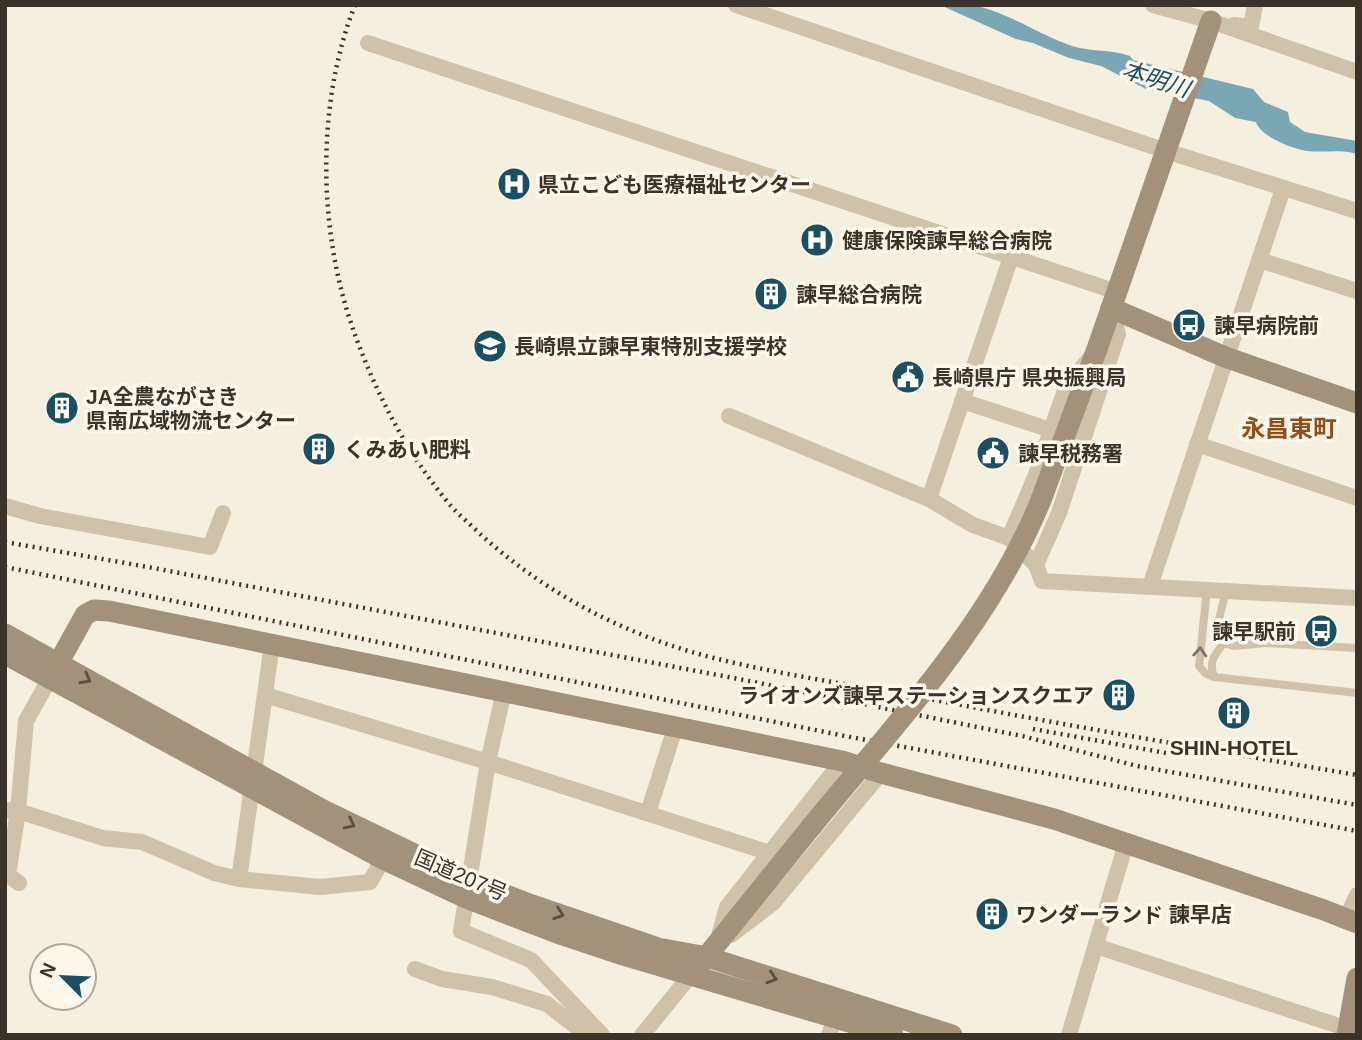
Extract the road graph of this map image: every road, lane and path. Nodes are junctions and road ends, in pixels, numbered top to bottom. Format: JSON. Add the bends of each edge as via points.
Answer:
{"nodes":[{"id":1,"x":736,"y":5,"type":"edge"},
{"id":2,"x":1153,"y":5,"type":"edge"},
{"id":3,"x":1255,"y":5,"type":"edge"},
{"id":4,"x":1209,"y":28,"type":"junction"},
{"id":5,"x":368,"y":43,"type":"dead end"},
{"id":6,"x":1357,"y":72,"type":"edge"},
{"id":7,"x":1169,"y":142,"type":"junction"},
{"id":8,"x":1283,"y":189,"type":"junction"},
{"id":9,"x":1357,"y":211,"type":"edge"},
{"id":10,"x":1011,"y":257,"type":"junction"},
{"id":11,"x":1259,"y":260,"type":"junction"},
{"id":12,"x":1357,"y":291,"type":"edge"},
{"id":13,"x":1114,"y":300,"type":"junction"},
{"id":14,"x":1097,"y":349,"type":"junction"},
{"id":15,"x":1225,"y":357,"type":"junction"},
{"id":16,"x":962,"y":401,"type":"junction"},
{"id":17,"x":1357,"y":403,"type":"edge"},
{"id":18,"x":729,"y":416,"type":"dead end"},
{"id":19,"x":1051,"y":430,"type":"junction"},
{"id":20,"x":1197,"y":444,"type":"junction"},
{"id":21,"x":1357,"y":498,"type":"edge"},
{"id":22,"x":929,"y":499,"type":"junction"},
{"id":23,"x":5,"y":506,"type":"edge"},
{"id":24,"x":223,"y":513,"type":"dead end"},
{"id":25,"x":1009,"y":538,"type":"junction"},
{"id":26,"x":1036,"y":565,"type":"junction"},
{"id":27,"x":1150,"y":586,"type":"junction"},
{"id":28,"x":1207,"y":589,"type":"junction"},
{"id":29,"x":1226,"y":590,"type":"junction"},
{"id":30,"x":1357,"y":598,"type":"edge"},
{"id":31,"x":5,"y":634,"type":"edge"},
{"id":32,"x":1224,"y":643,"type":"junction"},
{"id":33,"x":272,"y":644,"type":"junction"},
{"id":34,"x":1357,"y":648,"type":"edge"},
{"id":35,"x":5,"y":653,"type":"edge"},
{"id":36,"x":54,"y":671,"type":"junction"},
{"id":37,"x":1214,"y":677,"type":"junction"},
{"id":38,"x":504,"y":691,"type":"junction"},
{"id":39,"x":1357,"y":693,"type":"edge"},
{"id":40,"x":265,"y":695,"type":"junction"},
{"id":41,"x":676,"y":725,"type":"junction"},
{"id":42,"x":5,"y":751,"type":"edge"},
{"id":43,"x":23,"y":752,"type":"junction"},
{"id":44,"x":842,"y":761,"type":"junction"},
{"id":45,"x":488,"y":762,"type":"junction"},
{"id":46,"x":881,"y":774,"type":"junction"},
{"id":47,"x":253,"y":779,"type":"junction"},
{"id":48,"x":11,"y":810,"type":"edge"},
{"id":49,"x":648,"y":813,"type":"junction"},
{"id":50,"x":1126,"y":843,"type":"junction"},
{"id":51,"x":387,"y":852,"type":"junction"},
{"id":52,"x":770,"y":853,"type":"junction"},
{"id":53,"x":11,"y":877,"type":"edge"},
{"id":54,"x":239,"y":879,"type":"junction"},
{"id":55,"x":468,"y":889,"type":"junction"},
{"id":56,"x":1357,"y":895,"type":"edge"},
{"id":57,"x":1351,"y":921,"type":"edge"},
{"id":58,"x":1096,"y":946,"type":"junction"},
{"id":59,"x":712,"y":951,"type":"junction"},
{"id":60,"x":415,"y":970,"type":"dead end"},
{"id":61,"x":690,"y":976,"type":"junction"},
{"id":62,"x":1357,"y":978,"type":"edge"},
{"id":63,"x":832,"y":1026,"type":"edge"},
{"id":64,"x":1351,"y":1031,"type":"edge"},
{"id":65,"x":587,"y":1035,"type":"edge"},
{"id":66,"x":601,"y":1035,"type":"edge"},
{"id":67,"x":642,"y":1035,"type":"edge"},
{"id":68,"x":893,"y":1035,"type":"edge"},
{"id":69,"x":952,"y":1035,"type":"edge"},
{"id":70,"x":1069,"y":1035,"type":"edge"}],
"edges":[{"from":1,"to":7,"type":"street"},
{"from":2,"to":4,"type":"street"},
{"from":3,"to":4,"type":"street","via":[[1251,27]]},
{"from":4,"to":6,"type":"street"},
{"from":4,"to":7,"type":"street"},
{"from":5,"to":10,"type":"street"},
{"from":7,"to":8,"type":"street"},
{"from":7,"to":13,"type":"street"},
{"from":8,"to":9,"type":"street"},
{"from":8,"to":11,"type":"street"},
{"from":10,"to":13,"type":"street"},
{"from":10,"to":16,"type":"street"},
{"from":11,"to":12,"type":"street"},
{"from":11,"to":15,"type":"street"},
{"from":13,"to":14,"type":"street"},
{"from":13,"to":15,"type":"street"},
{"from":13,"to":26,"type":"street","via":[[1118,334],[1059,513]]},
{"from":14,"to":19,"type":"street","via":[[1066,387]]},
{"from":14,"to":59,"type":"street","bridge":true,"via":[[1027,536],[999,587],[964,640]]},
{"from":15,"to":17,"type":"street"},
{"from":15,"to":20,"type":"street"},
{"from":16,"to":19,"type":"street"},
{"from":16,"to":22,"type":"street"},
{"from":18,"to":22,"type":"street"},
{"from":19,"to":25,"type":"street"},
{"from":20,"to":21,"type":"street"},
{"from":20,"to":27,"type":"street"},
{"from":22,"to":25,"type":"street","via":[[973,526]]},
{"from":23,"to":24,"type":"street","via":[[210,547]]},
{"from":25,"to":26,"type":"street"},
{"from":26,"to":27,"type":"street","via":[[1042,581]]},
{"from":27,"to":28,"type":"street"},
{"from":28,"to":29,"type":"street"},
{"from":37,"to":28,"type":"lane","one_way":true,"via":[[1199,666]]},
{"from":29,"to":30,"type":"street"},
{"from":29,"to":32,"type":"lane","via":[[1217,628]]},
{"from":31,"to":36,"type":"street","name":"国道207号"},
{"from":32,"to":34,"type":"lane"},
{"from":32,"to":37,"type":"lane","via":[[1210,668]]},
{"from":33,"to":36,"type":"street","via":[[94,610],[85,615]]},
{"from":33,"to":38,"type":"street"},
{"from":33,"to":40,"type":"street"},
{"from":35,"to":36,"type":"street"},
{"from":36,"to":43,"type":"street","via":[[26,721]]},
{"from":36,"to":47,"type":"street","name":"国道207号"},
{"from":37,"to":39,"type":"lane"},
{"from":38,"to":41,"type":"street"},
{"from":38,"to":45,"type":"street"},
{"from":40,"to":45,"type":"street"},
{"from":40,"to":47,"type":"street"},
{"from":41,"to":44,"type":"street"},
{"from":41,"to":49,"type":"street"},
{"from":42,"to":43,"type":"street"},
{"from":43,"to":48,"type":"street"},
{"from":44,"to":46,"type":"street"},
{"from":44,"to":52,"type":"street"},
{"from":45,"to":49,"type":"street"},
{"from":45,"to":55,"type":"street"},
{"from":46,"to":50,"type":"street","via":[[1054,819]]},
{"from":46,"to":59,"type":"street","via":[[773,903]]},
{"from":47,"to":51,"type":"street","name":"国道207号"},
{"from":47,"to":54,"type":"street"},
{"from":48,"to":53,"type":"street"},
{"from":48,"to":54,"type":"street","via":[[103,838],[142,842]]},
{"from":49,"to":52,"type":"street"},
{"from":50,"to":57,"type":"street"},
{"from":50,"to":58,"type":"street"},
{"from":51,"to":54,"type":"street","via":[[370,882],[320,887]]},
{"from":51,"to":55,"type":"street","name":"国道207号"},
{"from":52,"to":59,"type":"street","via":[[727,907]]},
{"from":55,"to":59,"type":"street","name":"国道207号","one_way":true,"via":[[532,905],[658,948]]},
{"from":55,"to":61,"type":"street","via":[[557,933]]},
{"from":55,"to":66,"type":"street","via":[[461,931],[531,960]]},
{"from":56,"to":57,"type":"street"},
{"from":58,"to":64,"type":"street"},
{"from":58,"to":70,"type":"street"},
{"from":59,"to":61,"type":"street"},
{"from":59,"to":69,"type":"street","name":"国道207号","one_way":true},
{"from":60,"to":65,"type":"street","via":[[547,1004]]},
{"from":61,"to":63,"type":"street"},
{"from":61,"to":67,"type":"street"},
{"from":62,"to":64,"type":"street"},
{"from":63,"to":68,"type":"street"}]}
